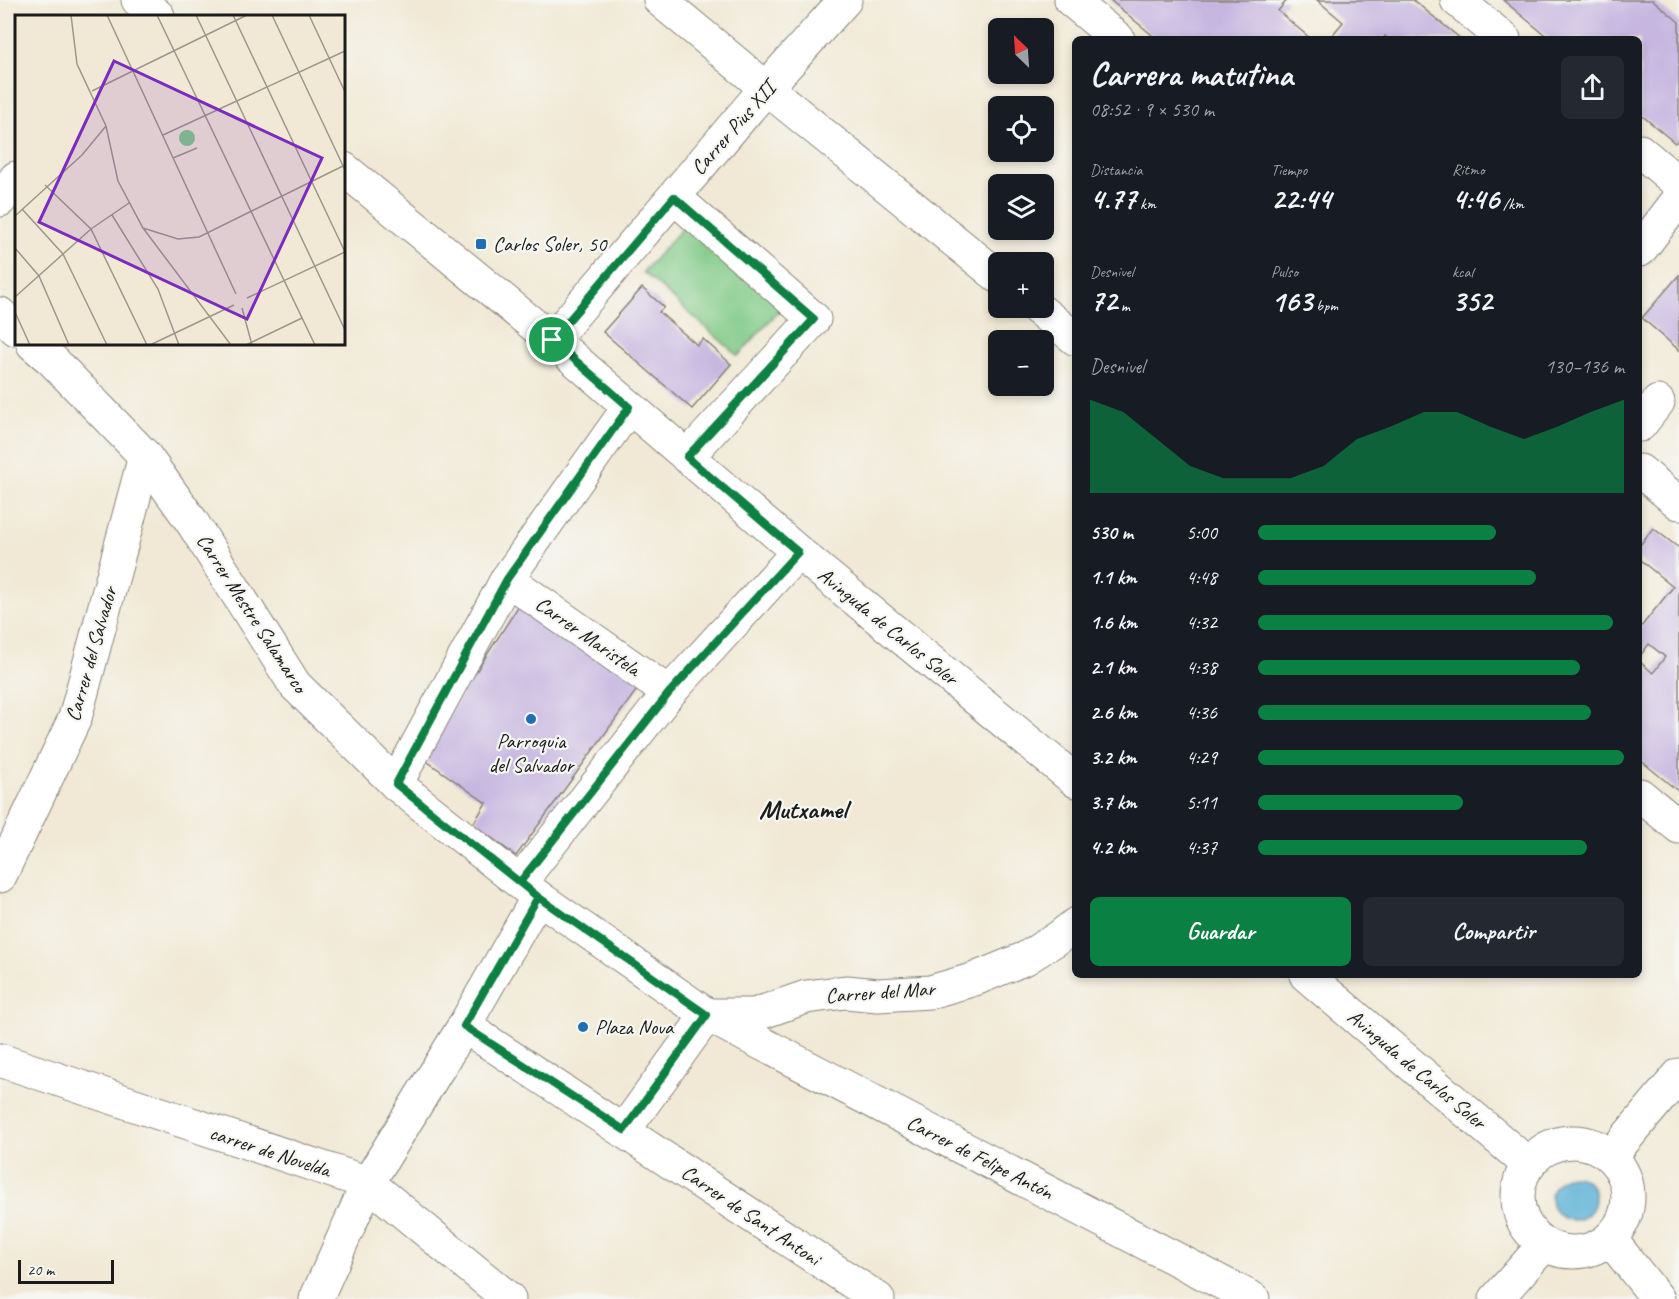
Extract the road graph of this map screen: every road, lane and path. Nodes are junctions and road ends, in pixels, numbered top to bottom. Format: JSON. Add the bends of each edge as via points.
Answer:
{"nodes":[{"id":1,"x":660,"y":0,"type":"edge"},
{"id":2,"x":845,"y":0,"type":"edge"},
{"id":3,"x":1071,"y":0,"type":"edge"},
{"id":4,"x":1457,"y":0,"type":"edge"},
{"id":5,"x":1114,"y":36,"type":"edge"},
{"id":6,"x":1500,"y":36,"type":"edge"},
{"id":7,"x":766,"y":88,"type":"junction"},
{"id":8,"x":1642,"y":154,"type":"edge"},
{"id":9,"x":345,"y":170,"type":"edge"},
{"id":10,"x":15,"y":179,"type":"edge"},
{"id":11,"x":1679,"y":184,"type":"edge"},
{"id":12,"x":674,"y":197,"type":"junction"},
{"id":13,"x":0,"y":200,"type":"edge"},
{"id":14,"x":1679,"y":200,"type":"edge"},
{"id":15,"x":1642,"y":247,"type":"edge"},
{"id":16,"x":988,"y":268,"type":"edge"},
{"id":17,"x":0,"y":314,"type":"edge"},
{"id":18,"x":1050,"y":318,"type":"edge"},
{"id":19,"x":15,"y":328,"type":"edge"},
{"id":20,"x":1072,"y":336,"type":"edge"},
{"id":21,"x":552,"y":340,"type":"junction"},
{"id":22,"x":34,"y":345,"type":"edge"},
{"id":23,"x":629,"y":407,"type":"junction"},
{"id":24,"x":145,"y":456,"type":"junction"},
{"id":25,"x":687,"y":457,"type":"junction"},
{"id":26,"x":1642,"y":473,"type":"edge"},
{"id":27,"x":1679,"y":503,"type":"edge"},
{"id":28,"x":798,"y":552,"type":"junction"},
{"id":29,"x":507,"y":579,"type":"junction"},
{"id":30,"x":669,"y":693,"type":"junction"},
{"id":31,"x":1072,"y":778,"type":"edge"},
{"id":32,"x":396,"y":784,"type":"junction"},
{"id":33,"x":1642,"y":797,"type":"edge"},
{"id":34,"x":1679,"y":827,"type":"edge"},
{"id":35,"x":0,"y":876,"type":"edge"},
{"id":36,"x":529,"y":890,"type":"junction"},
{"id":37,"x":1072,"y":927,"type":"edge"},
{"id":38,"x":1310,"y":978,"type":"edge"},
{"id":39,"x":707,"y":1015,"type":"junction"},
{"id":40,"x":464,"y":1026,"type":"junction"},
{"id":41,"x":0,"y":1060,"type":"edge"},
{"id":42,"x":1679,"y":1075,"type":"edge"},
{"id":43,"x":624,"y":1130,"type":"junction"},
{"id":44,"x":1611,"y":1156,"type":"junction"},
{"id":45,"x":1528,"y":1164,"type":"junction"},
{"id":46,"x":368,"y":1183,"type":"junction"},
{"id":47,"x":1610,"y":1239,"type":"junction"},
{"id":48,"x":1544,"y":1245,"type":"junction"},
{"id":49,"x":316,"y":1299,"type":"edge"},
{"id":50,"x":509,"y":1299,"type":"edge"},
{"id":51,"x":878,"y":1299,"type":"edge"},
{"id":52,"x":1253,"y":1299,"type":"edge"},
{"id":53,"x":1496,"y":1299,"type":"edge"},
{"id":54,"x":1658,"y":1299,"type":"edge"}],
"edges":[{"from":1,"to":7,"type":"street"},
{"from":2,"to":7,"type":"street","name":"Carrer Pius XII"},
{"from":3,"to":5,"type":"street"},
{"from":4,"to":6,"type":"street"},
{"from":7,"to":12,"type":"street","name":"Carrer Pius XII"},
{"from":7,"to":16,"type":"street"},
{"from":8,"to":11,"type":"street"},
{"from":9,"to":21,"type":"street","name":"Avinguda de Carlos Soler"},
{"from":10,"to":13,"type":"street"},
{"from":12,"to":21,"type":"street","name":"Carrer Pius XII"},
{"from":12,"to":25,"type":"street","via":[[814,319]]},
{"from":14,"to":15,"type":"street"},
{"from":17,"to":19,"type":"street"},
{"from":18,"to":20,"type":"street"},
{"from":21,"to":23,"type":"street","name":"Avinguda de Carlos Soler"},
{"from":22,"to":24,"type":"street","name":"Carrer Mestre Salamarco"},
{"from":23,"to":25,"type":"street","name":"Avinguda de Carlos Soler"},
{"from":23,"to":29,"type":"street"},
{"from":24,"to":32,"type":"street","name":"Carrer Mestre Salamarco","via":[[192,522],[295,685]]},
{"from":24,"to":35,"type":"street","name":"Carrer del Salvador","via":[[75,718]]},
{"from":25,"to":28,"type":"street","name":"Avinguda de Carlos Soler"},
{"from":26,"to":27,"type":"street"},
{"from":28,"to":30,"type":"street"},
{"from":28,"to":31,"type":"street","name":"Avinguda de Carlos Soler"},
{"from":29,"to":30,"type":"street","name":"Carrer Maristela"},
{"from":29,"to":32,"type":"street"},
{"from":30,"to":36,"type":"street"},
{"from":32,"to":36,"type":"street","name":"Carrer Mestre Salamarco"},
{"from":33,"to":34,"type":"street"},
{"from":36,"to":39,"type":"street","name":"Carrer de Felipe Antón"},
{"from":36,"to":40,"type":"street"},
{"from":37,"to":39,"type":"street","name":"Carrer del Mar","via":[[1026,958],[975,980],[930,992],[846,992],[806,997],[754,1015]]},
{"from":38,"to":45,"type":"street","name":"Avinguda de Carlos Soler"},
{"from":39,"to":43,"type":"street"},
{"from":39,"to":52,"type":"street","name":"Carrer de Felipe Antón"},
{"from":40,"to":43,"type":"street","name":"Carrer de Sant Antoni"},
{"from":40,"to":46,"type":"street"},
{"from":41,"to":46,"type":"street","name":"carrer de Novelda"},
{"from":42,"to":44,"type":"street"},
{"from":43,"to":51,"type":"street","name":"Carrer de Sant Antoni"},
{"from":44,"to":45,"type":"street","via":[[1578,1141],[1559,1143]]},
{"from":44,"to":47,"type":"street","via":[[1623,1171],[1629,1195],[1624,1219]]},
{"from":45,"to":48,"type":"street","via":[[1517,1198],[1530,1233]]},
{"from":46,"to":49,"type":"street"},
{"from":46,"to":50,"type":"street","name":"carrer de Novelda"},
{"from":47,"to":48,"type":"street","via":[[1589,1251],[1566,1253]]},
{"from":47,"to":54,"type":"street"},
{"from":48,"to":53,"type":"street"}]}
